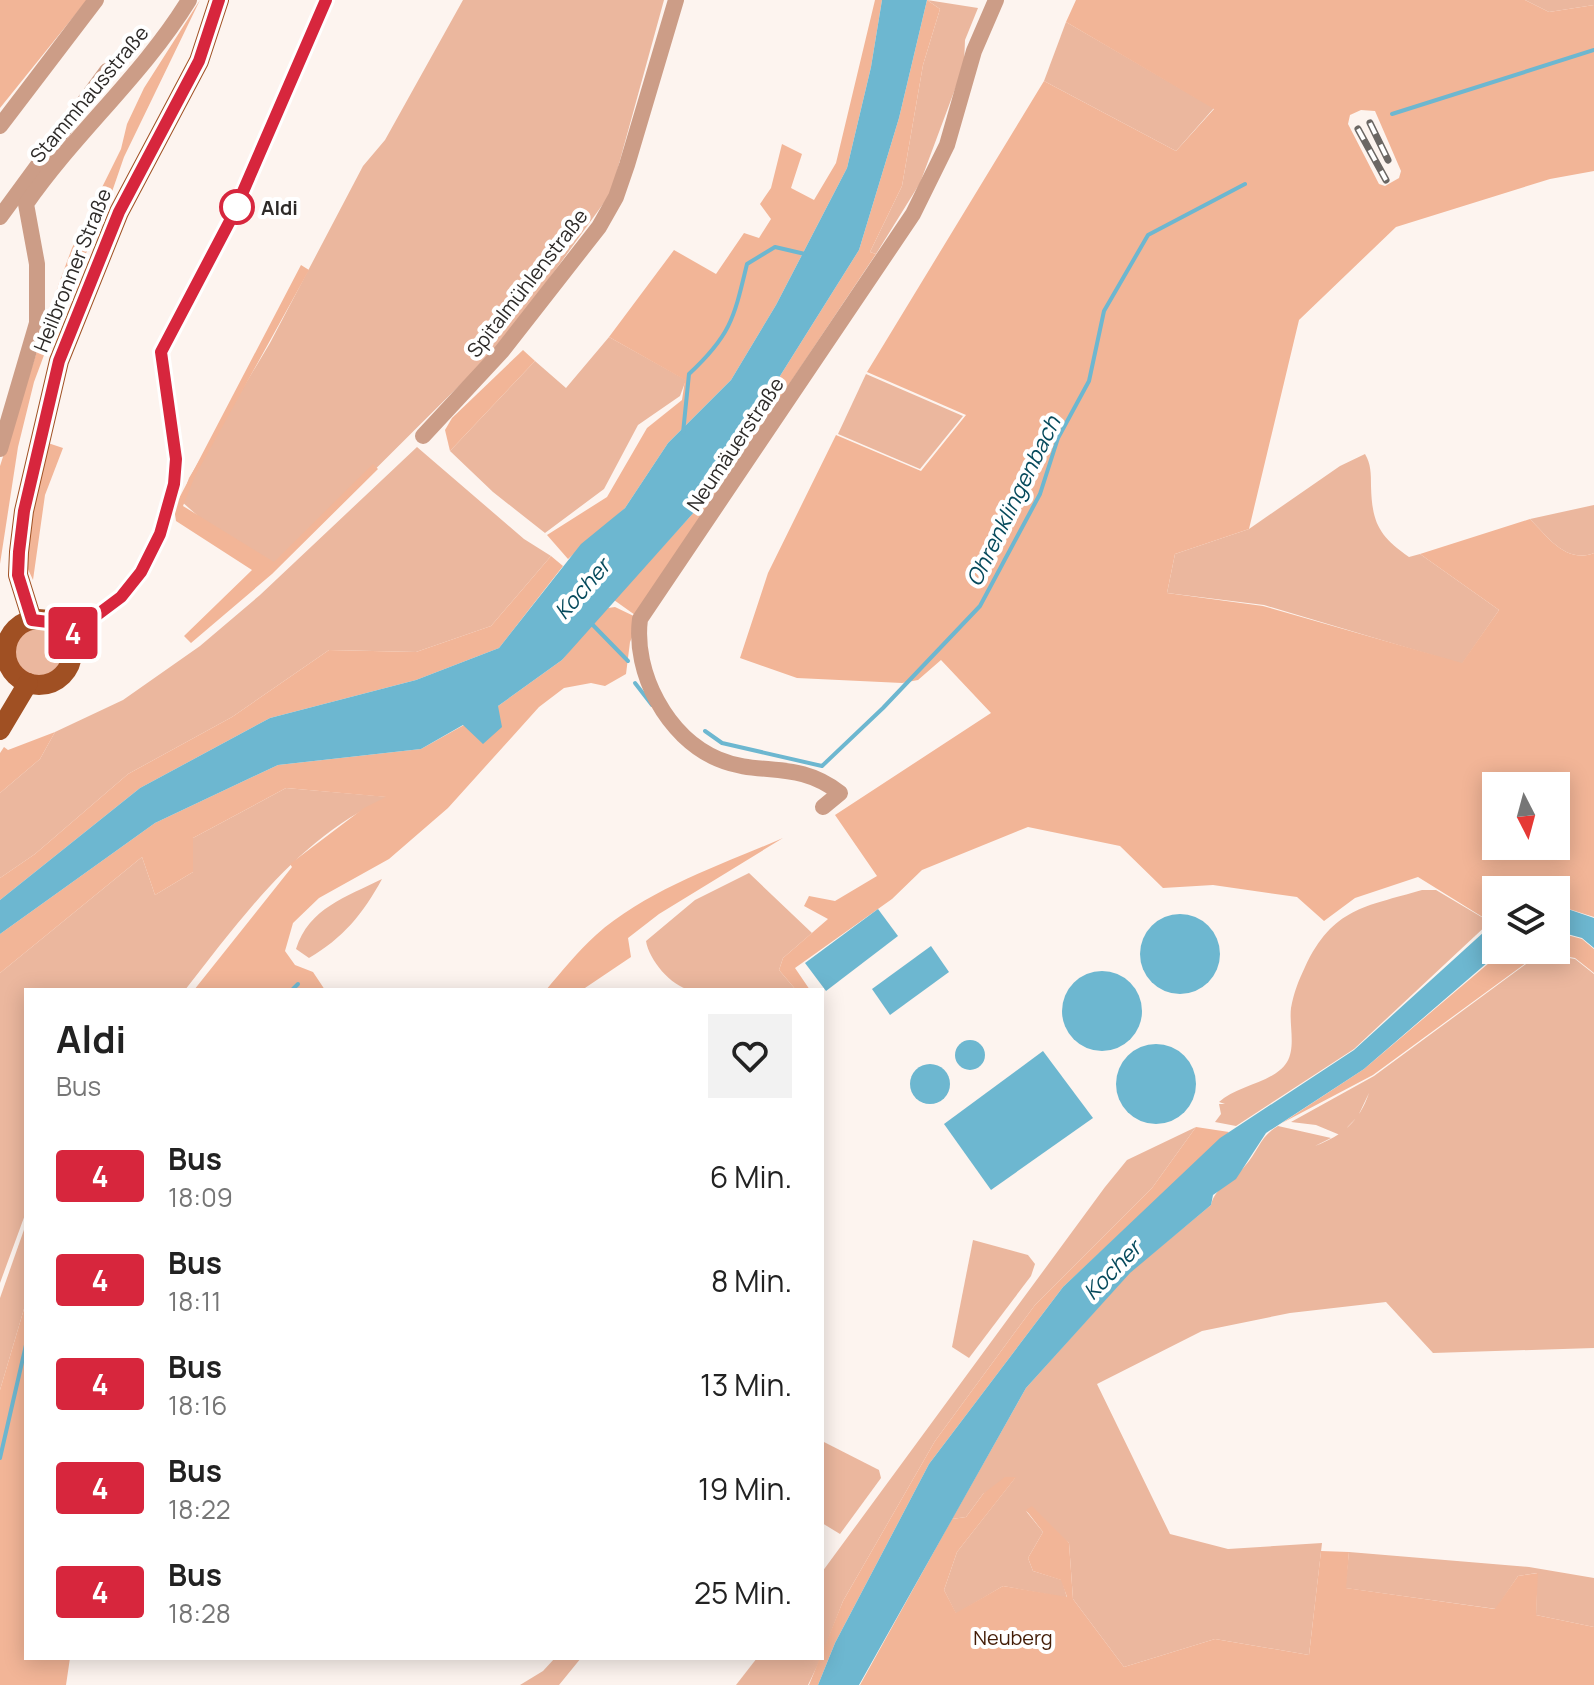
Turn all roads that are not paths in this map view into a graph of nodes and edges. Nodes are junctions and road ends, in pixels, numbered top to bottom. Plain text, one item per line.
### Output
1 (96, 0) edge
2 (189, 0) edge
3 (219, 0) edge
4 (326, 0) edge
5 (676, 0) edge
6 (996, 0) edge
7 (107, 71) dead end
8 (0, 126) edge
9 (0, 217) edge
10 (423, 436) dead end
11 (0, 449) edge
12 (32, 620) junction
13 (69, 636) junction
14 (28, 683) junction
15 (0, 730) edge
16 (823, 807) dead end

1 - 8 street
2 - 11 street, Stammhausstraße
3 - 12 main road, Heilbronner Straße
4 - 13 street
5 - 10 street, Spitalmühlenstraße
6 - 16 street, Neumäuerstraße
7 - 9 street
12 - 13 main road
12 - 14 main road
13 - 14 main road
14 - 15 main road

